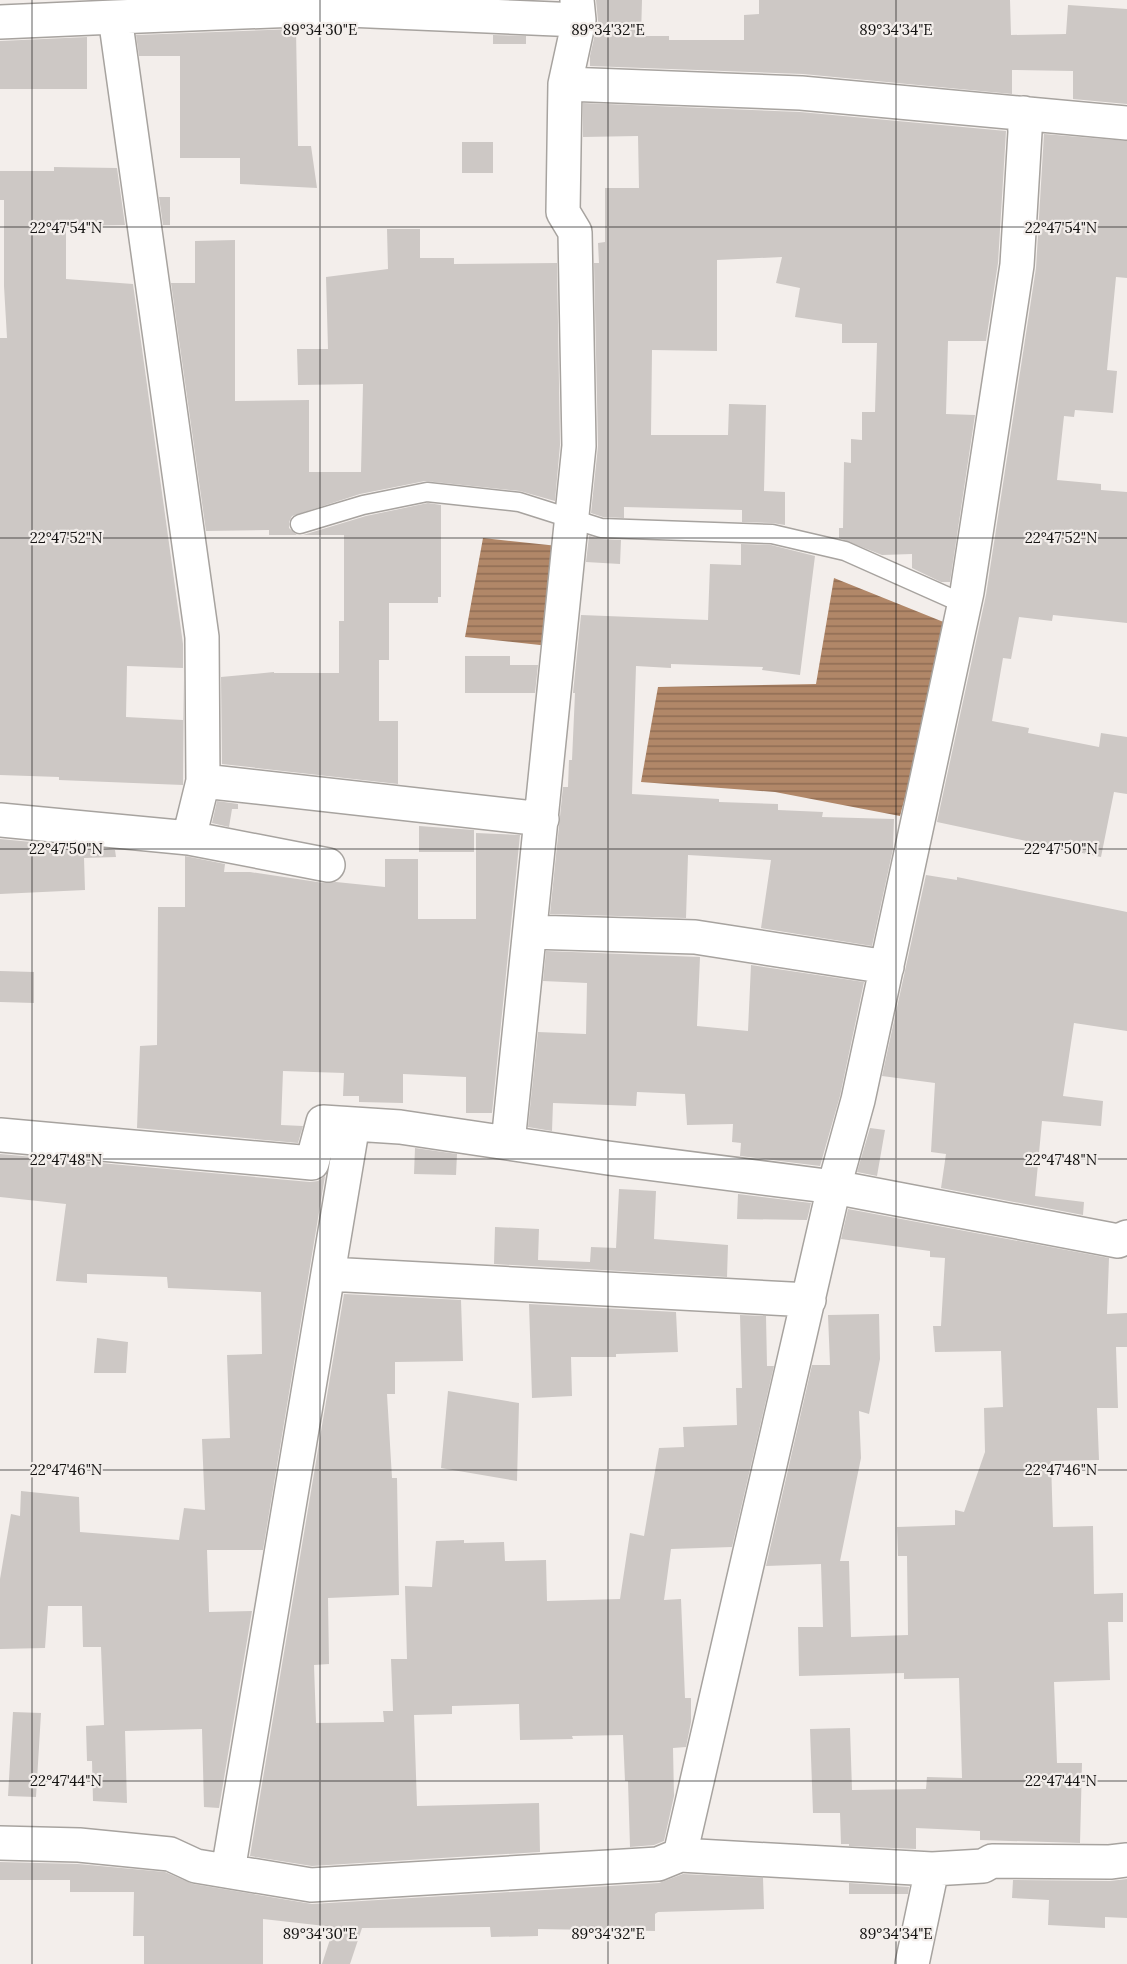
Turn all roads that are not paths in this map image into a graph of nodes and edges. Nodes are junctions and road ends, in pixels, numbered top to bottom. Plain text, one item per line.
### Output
1 (578, 10) edge
2 (115, 17) junction
3 (0, 22) edge
4 (565, 84) junction
5 (1024, 113) junction
6 (1127, 123) edge
7 (572, 518) junction
8 (300, 525) dead end
9 (964, 604) junction
10 (203, 781) junction
11 (542, 819) junction
12 (0, 820) edge
13 (189, 838) junction
14 (328, 865) dead end
15 (530, 932) junction
16 (887, 968) junction
17 (353, 1124) junction
18 (0, 1135) edge
19 (508, 1143) junction
20 (834, 1187) junction
21 (1124, 1244) edge
22 (328, 1274) junction
23 (808, 1300) junction
24 (0, 1844) edge
25 (680, 1855) junction
26 (1127, 1860) edge
27 (932, 1869) junction
28 (228, 1871) junction
29 (912, 1964) edge

1 - 2 street
1 - 4 street
2 - 3 street
2 - 10 street
4 - 5 street
4 - 7 street
5 - 6 street
5 - 9 street
7 - 8 lane
7 - 9 lane
7 - 11 street
9 - 16 street
10 - 11 street
10 - 13 street
11 - 15 street
12 - 13 street
13 - 14 street
15 - 16 street
15 - 19 street
16 - 20 street
17 - 18 street
17 - 19 street
17 - 22 street
19 - 20 street
20 - 21 street
20 - 23 street
22 - 23 street
22 - 28 street
23 - 25 street
24 - 28 street
25 - 27 street
25 - 28 street
26 - 27 street
27 - 29 street

